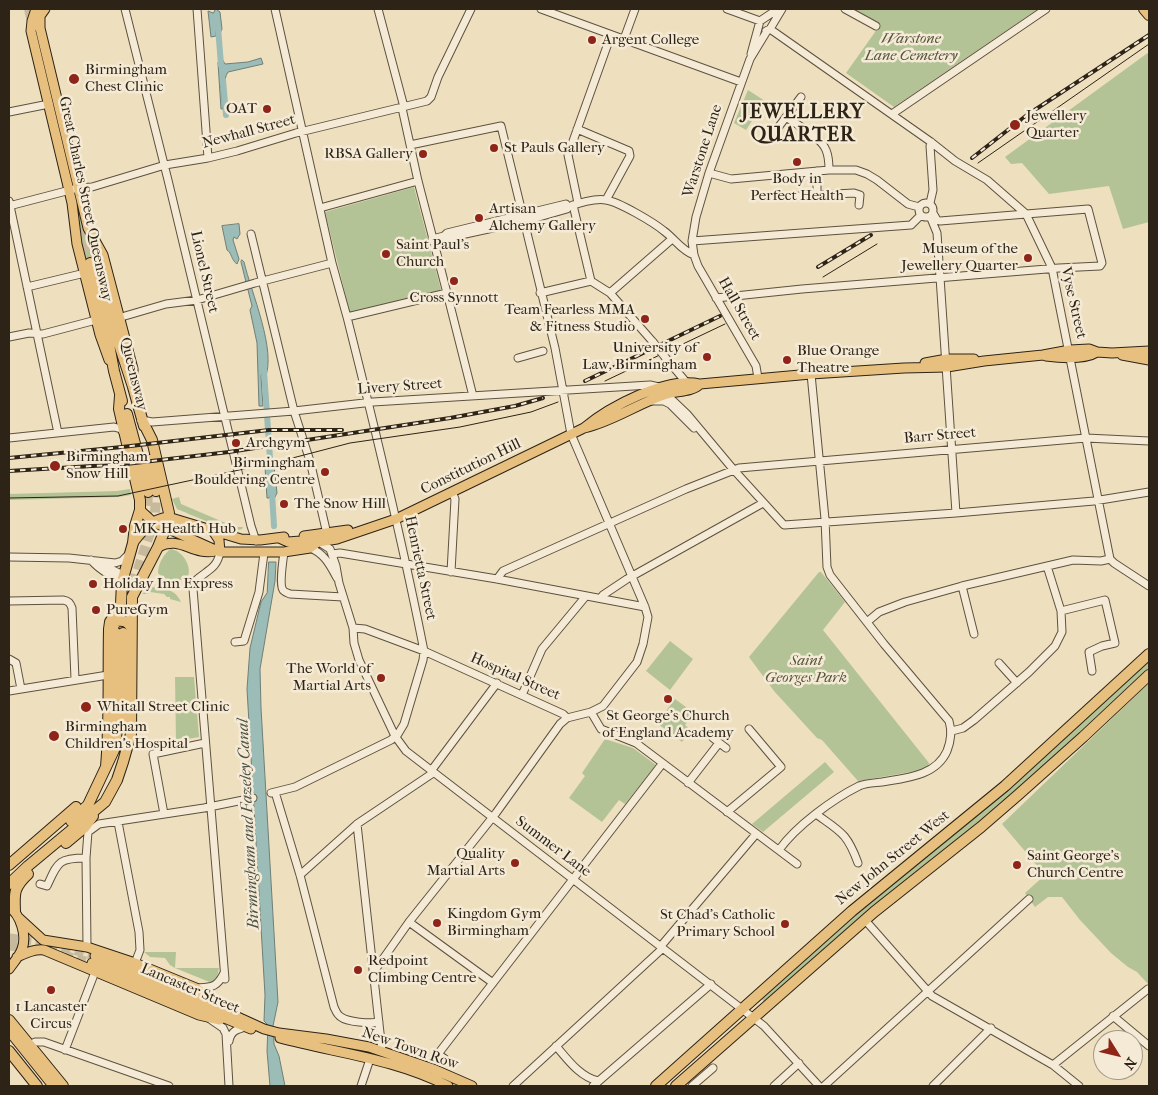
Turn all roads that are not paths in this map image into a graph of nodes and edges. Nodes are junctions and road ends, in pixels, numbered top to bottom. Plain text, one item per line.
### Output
1 (36, 9) edge
2 (45, 9) edge
3 (125, 9) edge
4 (197, 9) edge
5 (274, 9) edge
6 (378, 9) edge
7 (471, 9) edge
8 (541, 9) edge
9 (635, 9) edge
10 (727, 9) edge
11 (778, 9) edge
12 (782, 9) edge
13 (845, 9) edge
14 (1046, 9) edge
15 (1144, 9) edge
16 (1149, 15) edge
17 (761, 22) junction
18 (876, 26) dead end
19 (770, 29) junction
20 (611, 35) junction
21 (624, 39) junction
22 (750, 59) junction
23 (740, 82) junction
24 (801, 97) dead end
25 (49, 104) junction
26 (403, 107) junction
27 (9, 112) edge
28 (892, 114) junction
29 (786, 117) junction
30 (578, 128) junction
31 (304, 132) junction
32 (768, 141) dead end
33 (931, 142) junction
34 (410, 146) junction
35 (208, 158) junction
36 (165, 164) junction
37 (829, 170) junction
38 (817, 171) junction
39 (708, 173) junction
40 (418, 181) junction
41 (73, 189) junction
42 (818, 195) junction
43 (798, 196) dead end
44 (606, 200) junction
45 (930, 203) junction
46 (9, 204) edge
47 (573, 205) junction
48 (859, 205) dead end
49 (320, 208) junction
50 (920, 211) junction
51 (1026, 214) junction
52 (931, 215) junction
53 (524, 218) junction
54 (937, 220) junction
55 (937, 233) junction
56 (251, 234) dead end
57 (432, 239) junction
58 (672, 239) junction
59 (692, 241) junction
60 (694, 255) junction
61 (332, 263) junction
62 (1052, 268) junction
63 (85, 273) junction
64 (941, 278) junction
65 (591, 281) junction
66 (259, 282) junction
67 (27, 287) junction
68 (447, 293) junction
69 (540, 293) junction
70 (610, 293) junction
71 (716, 298) junction
72 (197, 300) junction
73 (347, 317) junction
74 (118, 318) junction
75 (96, 320) junction
76 (36, 334) junction
77 (9, 336) edge
78 (543, 351) dead end
79 (1149, 351) edge
80 (1112, 353) junction
81 (1070, 354) junction
82 (518, 358) dead end
83 (1149, 360) edge
84 (947, 363) junction
85 (114, 371) junction
86 (811, 374) junction
87 (758, 378) junction
88 (686, 382) junction
89 (700, 384) junction
90 (133, 387) junction
91 (659, 387) junction
92 (564, 391) junction
93 (666, 394) junction
94 (120, 396) junction
95 (473, 396) junction
96 (650, 401) junction
97 (369, 402) junction
98 (616, 408) junction
99 (294, 411) junction
100 (225, 416) junction
101 (142, 420) junction
102 (584, 428) junction
103 (58, 433) junction
104 (571, 434) junction
105 (9, 438) edge
106 (127, 438) junction
107 (1086, 438) junction
108 (708, 440) junction
109 (1149, 441) edge
110 (951, 449) junction
111 (819, 462) junction
112 (733, 470) junction
113 (452, 492) junction
114 (1149, 492) edge
115 (1099, 500) junction
116 (763, 503) junction
117 (140, 505) junction
118 (956, 513) junction
119 (396, 519) junction
120 (152, 522) junction
121 (167, 522) junction
122 (825, 522) junction
123 (608, 524) junction
124 (370, 528) junction
125 (213, 531) junction
126 (327, 534) junction
127 (231, 537) junction
128 (279, 538) junction
129 (256, 540) junction
130 (318, 542) junction
131 (158, 547) junction
132 (132, 548) junction
133 (310, 548) junction
134 (218, 552) junction
135 (242, 552) junction
136 (279, 552) junction
137 (264, 553) junction
138 (332, 554) junction
139 (9, 557) edge
140 (1110, 559) junction
141 (92, 560) junction
142 (407, 564) junction
143 (1047, 566) junction
144 (452, 572) junction
145 (632, 576) junction
146 (497, 579) junction
147 (122, 582) junction
148 (339, 583) junction
149 (138, 586) junction
150 (962, 586) junction
151 (1149, 586) edge
152 (586, 596) junction
153 (343, 598) junction
154 (601, 598) junction
155 (9, 601) edge
156 (645, 607) junction
157 (1061, 611) junction
158 (867, 622) junction
159 (353, 628) junction
160 (120, 633) junction
161 (974, 634) dead end
162 (235, 642) dead end
163 (424, 651) junction
164 (1149, 654) edge
165 (9, 659) edge
166 (999, 663) dead end
167 (1092, 671) dead end
168 (108, 675) junction
169 (1149, 675) edge
170 (75, 680) junction
171 (497, 683) junction
172 (1017, 683) junction
173 (21, 689) junction
174 (9, 691) edge
175 (522, 695) junction
176 (591, 712) junction
177 (567, 718) junction
178 (749, 729) dead end
179 (952, 730) junction
180 (395, 736) junction
181 (205, 742) junction
182 (726, 748) dead end
183 (662, 764) junction
184 (106, 767) junction
185 (432, 772) junction
186 (688, 783) junction
187 (96, 789) junction
188 (253, 798) dead end
189 (105, 802) junction
190 (210, 806) junction
191 (727, 812) junction
192 (164, 814) junction
193 (816, 814) junction
194 (492, 818) junction
195 (118, 822) junction
196 (358, 824) junction
197 (756, 834) junction
198 (42, 850) junction
199 (780, 850) junction
200 (86, 858) junction
201 (858, 863) dead end
202 (797, 864) dead end
203 (9, 865) edge
204 (9, 874) edge
205 (300, 875) junction
206 (574, 879) junction
207 (9, 884) edge
208 (40, 884) dead end
209 (1029, 899) dead end
210 (14, 912) edge
211 (864, 920) junction
212 (409, 922) junction
213 (86, 947) junction
214 (662, 947) junction
215 (371, 950) junction
216 (388, 951) junction
217 (17, 957) junction
218 (94, 964) junction
219 (135, 964) junction
220 (9, 969) edge
221 (373, 973) junction
222 (493, 983) junction
223 (711, 984) junction
224 (196, 988) junction
225 (1148, 989) edge
226 (927, 992) junction
227 (743, 1008) junction
228 (229, 1012) junction
229 (1113, 1016) junction
230 (208, 1018) junction
231 (754, 1018) junction
232 (9, 1020) edge
233 (379, 1022) junction
234 (234, 1023) junction
235 (246, 1027) junction
236 (991, 1028) junction
237 (9, 1030) edge
238 (267, 1032) junction
239 (278, 1035) junction
240 (9, 1040) edge
241 (228, 1044) junction
242 (30, 1045) junction
243 (556, 1046) junction
244 (1149, 1046) edge
245 (381, 1048) junction
246 (65, 1050) junction
247 (9, 1051) edge
248 (370, 1059) junction
249 (445, 1059) dead end
250 (799, 1063) junction
251 (1053, 1065) junction
252 (428, 1067) junction
253 (713, 1068) dead end
254 (595, 1084) edge
255 (37, 1086) edge
256 (46, 1086) edge
257 (54, 1086) edge
258 (63, 1086) edge
259 (169, 1086) edge
260 (229, 1086) edge
261 (361, 1086) edge
262 (448, 1086) edge
263 (454, 1086) edge
264 (472, 1086) edge
265 (513, 1086) edge
266 (656, 1086) edge
267 (676, 1086) edge
268 (692, 1086) edge
269 (774, 1086) edge
270 (819, 1086) edge
271 (824, 1086) edge
272 (933, 1086) edge
273 (1079, 1086) edge

1 - 25 main road, Great Charles Street Queensway
2 - 41 main road, Great Charles Street Queensway
3 - 36 street, Lionel Street
4 - 35 street
5 - 31 street, Henrietta Street
6 - 26 street
7 - 26 street, Newhall Street
8 - 20 street
9 - 21 street
10 - 17 street
11 - 17 street
12 - 19 street, Warstone Lane
13 - 18 street
14 - 28 street
15 - 16 highway
17 - 19 street
17 - 19 street
17 - 22 street, Warstone Lane
19 - 22 street, Warstone Lane
19 - 28 street, Vyse Street
20 - 21 street
20 - 30 street
21 - 23 street
22 - 23 street, Warstone Lane
23 - 39 street, Warstone Lane
24 - 29 street
25 - 27 street
25 - 41 main road, Great Charles Street Queensway
26 - 31 street, Newhall Street
26 - 34 street
28 - 33 street, Vyse Street
29 - 32 street
29 - 37 street
30 - 44 street
30 - 47 street
31 - 35 street, Newhall Street
31 - 49 street, Henrietta Street
33 - 45 street
33 - 51 street, Vyse Street
34 - 40 street
34 - 53 street
35 - 36 street, Newhall Street
36 - 41 street, Newhall Street
36 - 72 street, Lionel Street
37 - 38 street
37 - 50 street
38 - 39 street
38 - 42 street
39 - 59 street, Warstone Lane
40 - 49 street
40 - 57 street
41 - 46 street, Newhall Street
41 - 63 main road, Great Charles Street Queensway
41 - 74 main road, Great Charles Street Queensway
42 - 43 street
42 - 48 street
44 - 47 street
44 - 58 street
45 - 50 street
45 - 52 street
46 - 67 street
47 - 53 street
47 - 65 street
49 - 61 street, Henrietta Street
50 - 52 street
50 - 59 street
51 - 54 street
51 - 62 street, Vyse Street
51 - 62 street
52 - 54 street
52 - 55 street
53 - 57 street
53 - 69 street
54 - 55 street
55 - 64 street
56 - 66 street
57 - 68 street
58 - 60 street
58 - 70 street
59 - 60 street, Warstone Lane
60 - 71 street, Hall Street
61 - 66 street
61 - 73 street, Henrietta Street
62 - 64 street
62 - 81 street, Vyse Street
63 - 67 street
63 - 75 main road, Great Charles Street Queensway
64 - 71 street
64 - 84 street
65 - 69 street
65 - 70 street
66 - 72 street
66 - 99 street
67 - 76 street
68 - 73 street
68 - 95 street
69 - 92 street
70 - 88 street, bridge
71 - 87 street, Hall Street
72 - 74 street
72 - 100 street, Lionel Street
73 - 97 street, Henrietta Street
74 - 90 main road, Great Charles Street Queensway
75 - 76 street
75 - 85 main road, Great Charles Street Queensway
76 - 77 street
76 - 103 street
78 - 82 street
79 - 80 main road
80 - 81 main road
80 - 83 main road
81 - 84 main road
81 - 107 street, Vyse Street
84 - 86 main road
84 - 110 street
85 - 90 highway, Queensway
85 - 94 highway, Queensway
86 - 87 main road
86 - 111 street
87 - 89 main road
88 - 89 main road, Constitution Hill
88 - 91 main road, Constitution Hill
89 - 93 main road
90 - 101 highway, Great Charles Street Queensway
91 - 92 street, Livery Street
91 - 98 main road, Constitution Hill
92 - 95 street, Livery Street
92 - 104 street
93 - 96 main road, Constitution Hill
93 - 98 main road, Constitution Hill
93 - 108 street
94 - 101 highway, Queensway
94 - 106 highway
95 - 97 street, Livery Street
96 - 102 main road, Constitution Hill
96 - 108 street
97 - 99 street, Livery Street
97 - 119 street, Henrietta Street
98 - 102 main road, Constitution Hill
99 - 100 street, Livery Street
99 - 126 street
100 - 101 street, Livery Street
100 - 129 street, Lionel Street
101 - 121 highway
102 - 104 main road, Constitution Hill
103 - 105 street
103 - 106 street
104 - 113 main road, Constitution Hill
104 - 123 street
106 - 117 highway
107 - 109 street, Barr Street
107 - 110 street, Barr Street
107 - 115 street, Vyse Street
108 - 112 street
110 - 111 street, Barr Street
110 - 118 street
111 - 112 street, Barr Street
111 - 122 street
112 - 116 street
112 - 123 street, Barr Street
113 - 119 main road, Constitution Hill
113 - 144 street
114 - 115 street
115 - 118 street
115 - 140 street, Vyse Street
116 - 122 street
116 - 145 street
117 - 120 main road
117 - 132 highway
118 - 122 street
119 - 124 main road, Constitution Hill
119 - 142 street, Henrietta Street
120 - 121 main road
120 - 132 main road
121 - 125 main road
121 - 131 highway
121 - 134 main road
122 - 158 street
123 - 145 street
123 - 146 street, Barr Street
124 - 126 main road, Constitution Hill
124 - 130 main road, Constitution Hill
125 - 127 main road
125 - 134 main road
126 - 128 main road, Constitution Hill
127 - 129 main road
127 - 135 main road
128 - 129 main road
128 - 130 main road, Constitution Hill
130 - 133 main road, Constitution Hill
130 - 138 street
131 - 134 main road, Constitution Hill
131 - 149 highway
132 - 141 street
132 - 147 highway
133 - 136 main road, Constitution Hill
133 - 148 street, Summer Lane
134 - 135 main road, Constitution Hill
134 - 181 street
135 - 137 main road, Constitution Hill
136 - 137 main road, Constitution Hill
136 - 153 street
137 - 162 street
138 - 142 street
138 - 148 street, Summer Lane
139 - 141 street
140 - 143 street
140 - 151 street
141 - 147 street
142 - 144 street
142 - 163 street, Henrietta Street
143 - 150 street
143 - 157 street
144 - 146 street
145 - 154 street
145 - 156 street
146 - 152 street
147 - 149 street
147 - 160 highway
148 - 153 street, Summer Lane
149 - 160 highway
150 - 158 street
150 - 161 street
152 - 154 street
152 - 175 street
153 - 159 street, Summer Lane
154 - 156 street
155 - 170 street
156 - 176 street
157 - 167 street
157 - 172 street
158 - 179 street
159 - 163 street, Hospital Street
159 - 180 street, Summer Lane
160 - 168 highway
160 - 184 highway
160 - 189 highway
163 - 171 street, Hospital Street
163 - 180 street, Henrietta Street
164 - 227 highway, New John Street West
165 - 173 street
166 - 172 street
168 - 170 street
168 - 184 highway
169 - 211 highway, New John Street West
170 - 173 street
171 - 175 street, Hospital Street
171 - 185 street
172 - 179 street
173 - 174 street
175 - 177 street, Hospital Street
176 - 177 street, Hospital Street
176 - 183 street
177 - 194 street
178 - 191 street
179 - 193 street
180 - 185 street, Summer Lane
180 - 205 street
181 - 190 street
181 - 192 street
182 - 186 street
183 - 186 street
183 - 206 street
184 - 187 highway
185 - 194 street, Summer Lane
185 - 196 street
186 - 191 street
187 - 198 highway
187 - 203 highway
188 - 190 street
189 - 198 highway
189 - 210 highway
190 - 192 street
190 - 224 street
191 - 197 street
192 - 195 street
193 - 199 street
193 - 201 street
194 - 206 street, Summer Lane
194 - 212 street
195 - 200 street
195 - 219 street
196 - 205 street
196 - 215 street
197 - 199 street
197 - 214 street
198 - 204 highway
198 - 207 highway
199 - 202 street
200 - 208 street
200 - 213 street
205 - 233 street
206 - 214 street, Summer Lane
206 - 222 street
209 - 226 street
210 - 213 main road
210 - 217 main road
211 - 226 street
211 - 231 highway, New John Street West
212 - 216 street
212 - 222 street
213 - 219 main road
214 - 223 street, Summer Lane
214 - 243 street
215 - 216 street
215 - 221 street
216 - 221 street
217 - 218 main road
217 - 220 main road
218 - 228 main road, Lancaster Street
218 - 230 main road
218 - 234 main road, Lancaster Street
218 - 246 street
219 - 224 main road
221 - 233 street
222 - 249 street
223 - 227 street, Summer Lane
223 - 254 street
224 - 228 main road
225 - 229 street
226 - 236 street
226 - 271 street
227 - 231 street, Summer Lane
227 - 266 highway, New John Street West
228 - 238 main road, Lancaster Street
229 - 244 street
229 - 251 street
230 - 234 main road
230 - 241 street
231 - 250 street, Summer Lane
231 - 267 highway, New John Street West
232 - 242 highway
233 - 245 street
234 - 235 main road, Lancaster Street
235 - 238 main road, Lancaster Street
235 - 241 street
236 - 251 street
236 - 272 street
237 - 257 highway
238 - 239 main road, Lancaster Street
239 - 245 main road, New Town Row
239 - 248 main road, New Town Row
240 - 256 highway
241 - 260 street
242 - 246 street
242 - 258 highway
243 - 254 street
243 - 265 street
245 - 252 main road, New Town Row
246 - 259 street
247 - 255 highway
248 - 261 street
248 - 262 main road, New Town Row
250 - 269 street
250 - 270 street, Summer Lane
251 - 273 street
252 - 263 main road
252 - 264 main road, New Town Row
253 - 268 street

